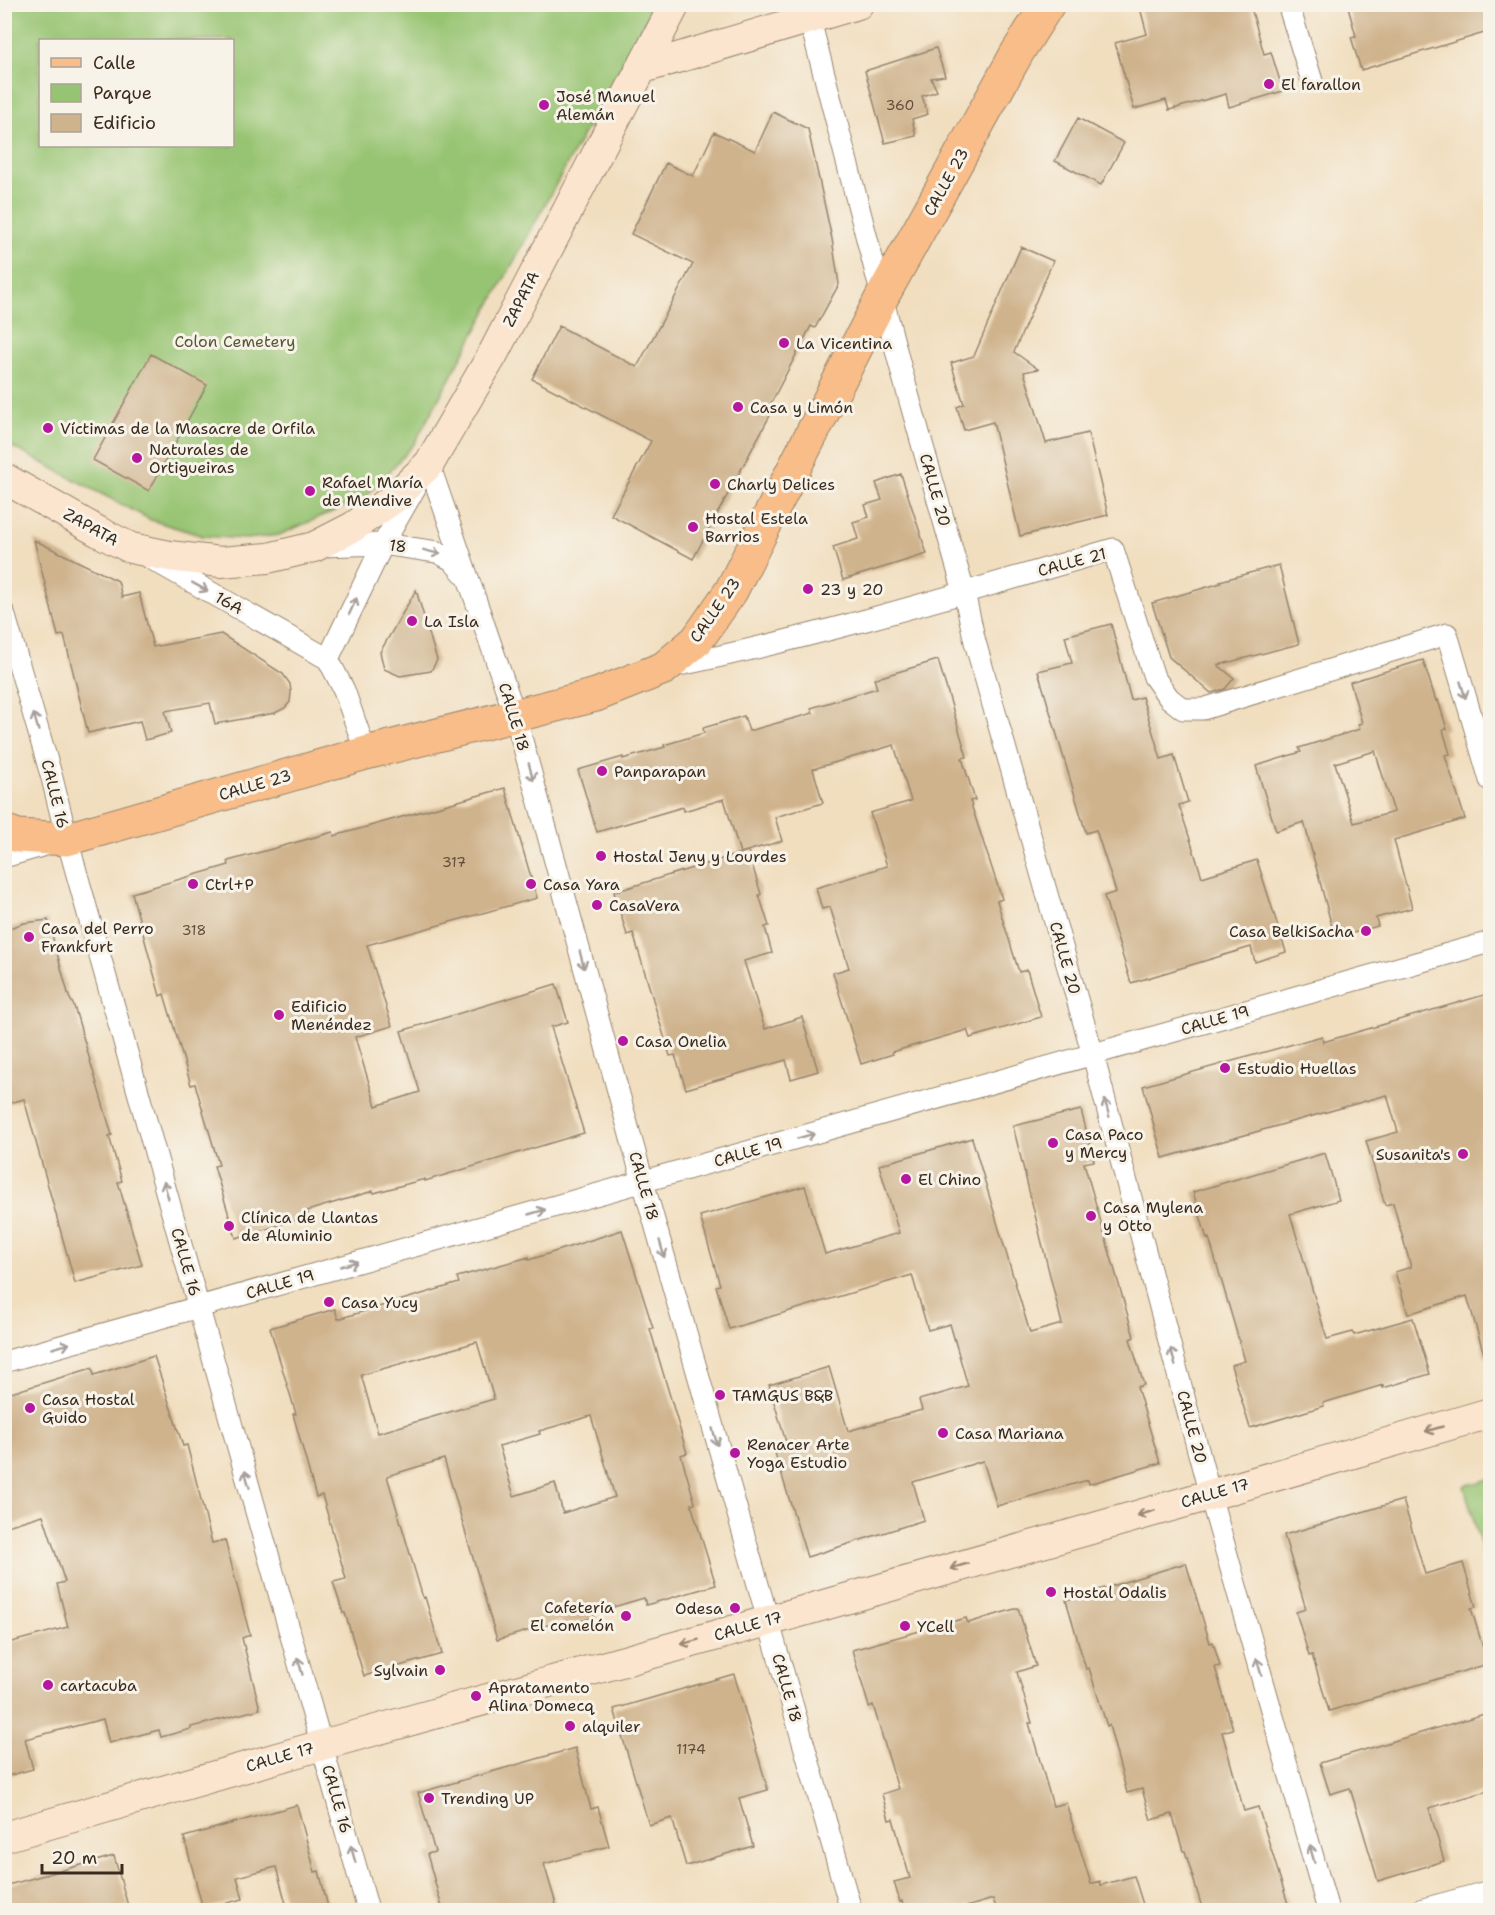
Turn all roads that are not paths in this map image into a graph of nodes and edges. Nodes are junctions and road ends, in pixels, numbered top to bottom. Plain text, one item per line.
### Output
1 (675, 4) edge
2 (858, 4) edge
3 (1048, 4) edge
4 (1288, 4) edge
5 (808, 12) edge
6 (640, 69) junction
7 (1312, 81) dead end
8 (882, 297) junction
9 (429, 464) junction
10 (4, 478) edge
11 (383, 544) junction
12 (131, 548) junction
13 (303, 550) junction
14 (470, 581) junction
15 (964, 592) junction
16 (4, 613) edge
17 (328, 658) junction
18 (664, 668) junction
19 (515, 715) junction
20 (366, 753) junction
21 (1491, 780) edge
22 (4, 831) edge
23 (67, 839) junction
24 (4, 857) edge
25 (1491, 942) edge
26 (1092, 1055) junction
27 (643, 1182) junction
28 (198, 1307) junction
29 (4, 1362) edge
30 (1491, 1413) edge
31 (1210, 1495) junction
32 (768, 1621) junction
33 (322, 1744) junction
34 (4, 1837) edge
35 (1491, 1891) edge
36 (368, 1911) edge
37 (851, 1911) edge
38 (1328, 1911) edge
39 (1420, 1911) edge

1 - 6 street, ZAPATA
2 - 5 street
3 - 8 main road, CALLE 23
4 - 7 street
5 - 6 street
5 - 8 street, CALLE 20
6 - 9 street, ZAPATA
8 - 15 street, CALLE 20
8 - 18 main road, CALLE 23
9 - 11 street
9 - 13 street, ZAPATA
9 - 14 street, CALLE 18
10 - 12 street, ZAPATA
11 - 13 street, 18
11 -> 14 street, 18
17 -> 11 street
12 - 13 street, ZAPATA
12 -> 17 street, 16A
14 - 19 street, CALLE 18
15 - 18 street, CALLE 21
15 -> 21 street, CALLE 21
15 - 26 street, CALLE 20
23 -> 16 street, CALLE 16
17 - 20 street
18 - 19 main road, CALLE 23
19 - 20 main road, CALLE 23
19 -> 27 street, CALLE 18
20 - 23 main road, CALLE 23
22 - 23 main road, CALLE 23
23 - 24 street
28 -> 23 street, CALLE 16
25 - 26 street, CALLE 19
27 -> 26 street, CALLE 19
31 -> 26 street, CALLE 20
28 -> 27 street, CALLE 19
27 -> 32 street, CALLE 18
29 -> 28 street, CALLE 19
33 -> 28 street, CALLE 16
30 -> 31 street, CALLE 17
31 -> 32 street, CALLE 17
38 -> 31 street, CALLE 20
32 -> 33 street, CALLE 17
32 - 37 street, CALLE 18
33 - 34 street, CALLE 17
36 -> 33 street, CALLE 16
35 - 39 street

